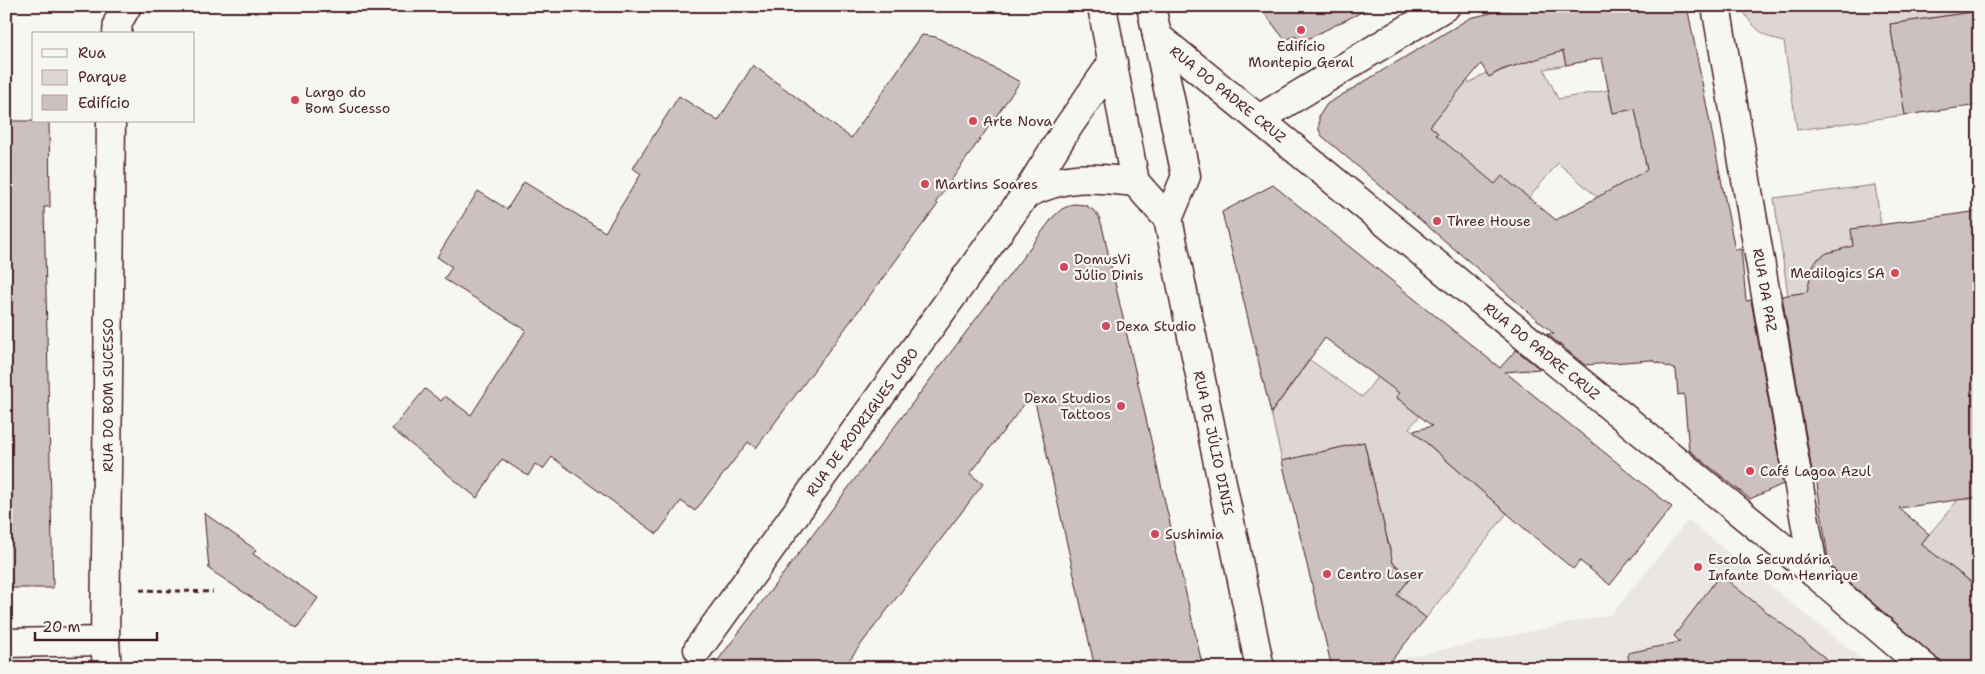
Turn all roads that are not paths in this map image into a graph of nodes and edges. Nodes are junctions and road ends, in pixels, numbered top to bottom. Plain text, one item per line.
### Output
1 (127, 6) edge
2 (1105, 6) edge
3 (1151, 6) edge
4 (1446, 6) edge
5 (1716, 6) edge
6 (117, 32) edge
7 (1157, 36) junction
8 (1113, 62) junction
9 (1258, 119) junction
10 (111, 122) edge
11 (1135, 182) junction
12 (1026, 194) junction
13 (1168, 219) junction
14 (1814, 574) junction
15 (6, 643) edge
16 (698, 649) dead end
17 (106, 655) edge
18 (1260, 668) edge
19 (1925, 668) edge

1 - 6 street
2 - 8 street
3 - 7 street
4 - 9 street
5 - 14 street, RUA DA PAZ
7 - 9 street, RUA DO PADRE CRUZ
7 - 13 street
8 - 11 street
8 - 12 street, RUA DE RODRIGUES LOBO
9 - 14 street, RUA DO PADRE CRUZ
10 - 17 street, RUA DO BOM SUCESSO
11 - 12 street, RUA DE RODRIGUES LOBO
11 - 13 street
12 - 16 street, RUA DE RODRIGUES LOBO
13 - 18 street, RUA DE JÚLIO DINIS
14 - 19 street, RUA DO PADRE CRUZ
15 - 17 street

